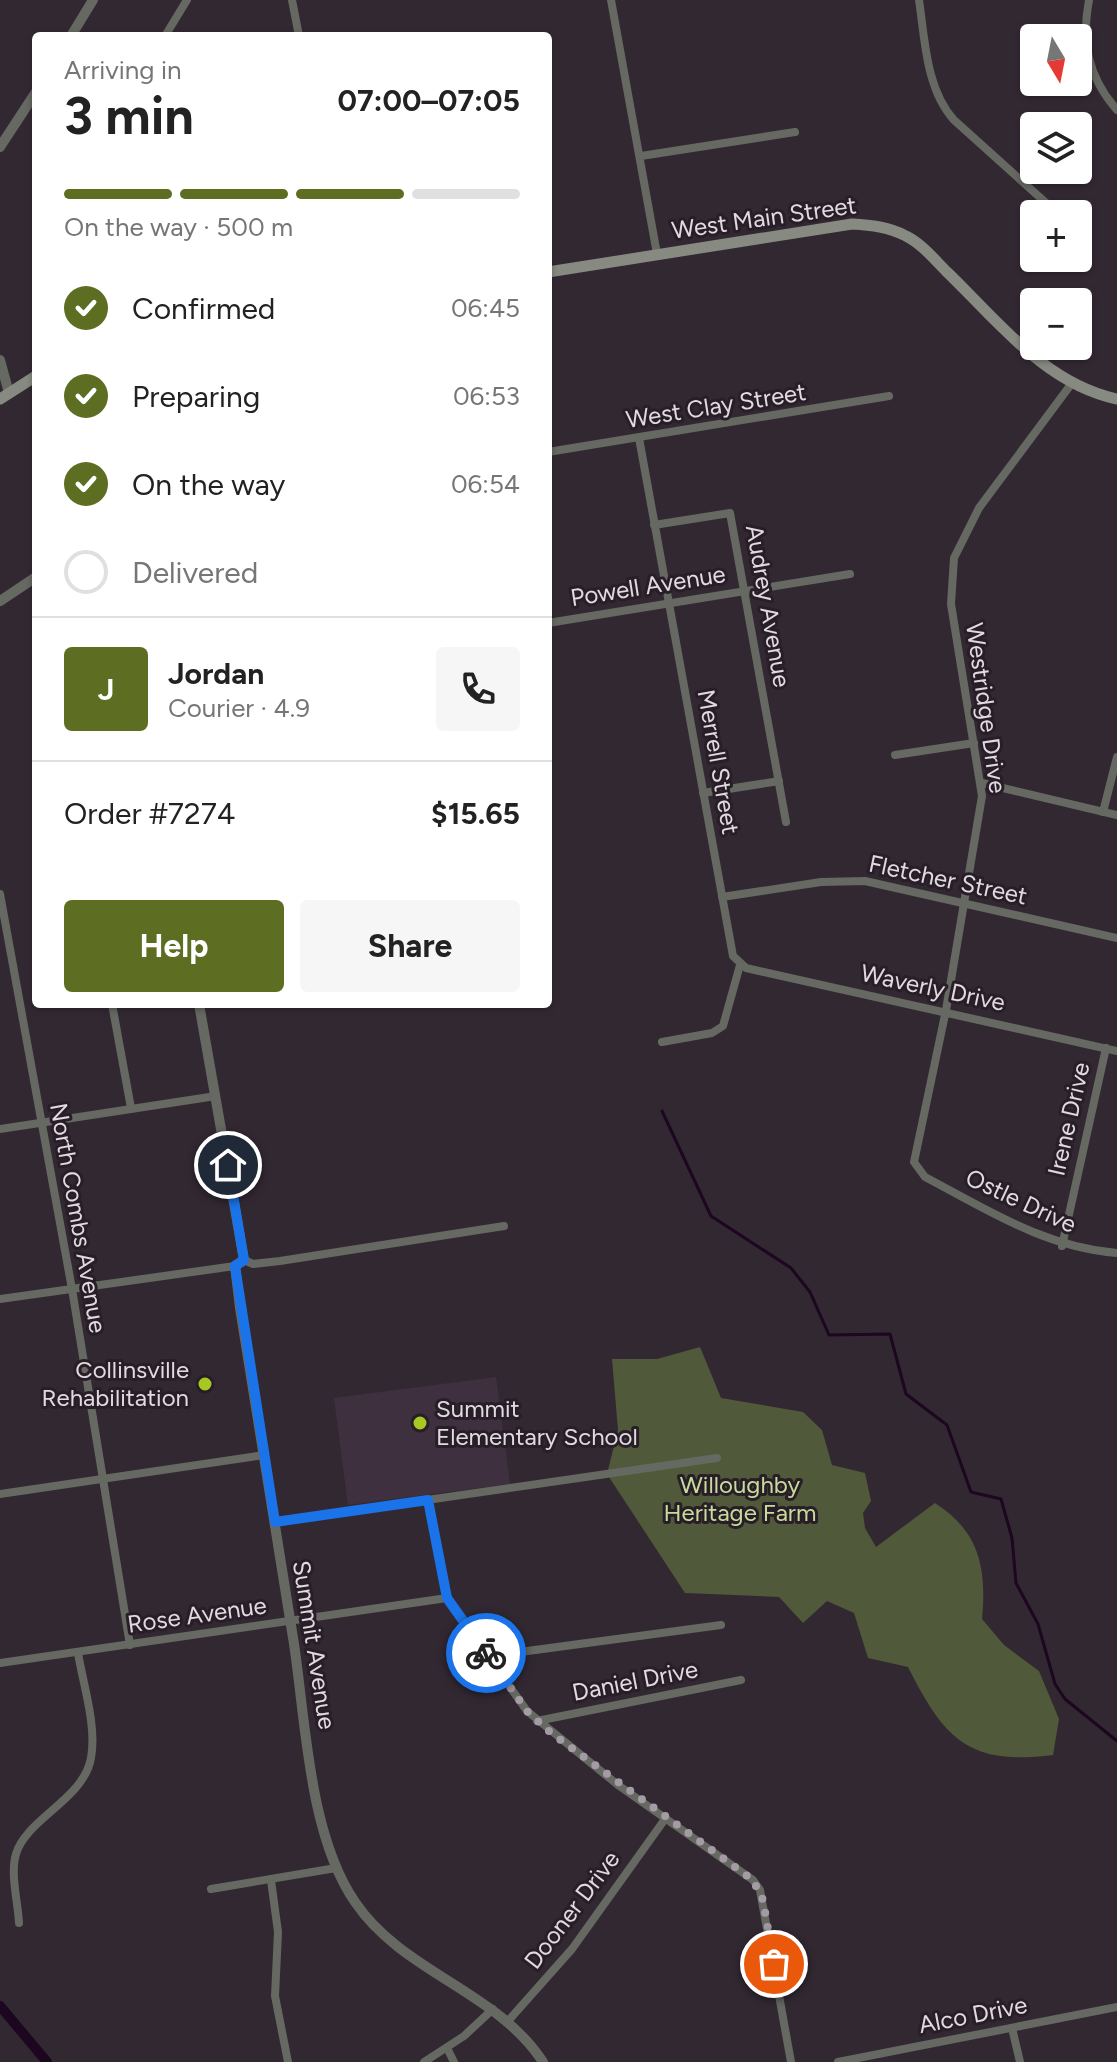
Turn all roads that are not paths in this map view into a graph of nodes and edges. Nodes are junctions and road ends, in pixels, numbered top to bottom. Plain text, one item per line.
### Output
1 (93, 0) edge
2 (187, 0) edge
3 (292, 0) edge
4 (611, 0) edge
5 (919, 0) edge
6 (1089, 0) edge
7 (73, 32) edge
8 (167, 32) edge
9 (298, 32) edge
10 (32, 102) edge
11 (1117, 110) edge
12 (795, 132) dead end
13 (0, 147) edge
14 (641, 156) junction
15 (1043, 200) edge
16 (657, 254) junction
17 (552, 271) edge
18 (0, 360) edge
19 (32, 379) edge
20 (1072, 383) junction
21 (5, 396) edge
22 (889, 396) dead end
23 (1117, 399) edge
24 (639, 438) junction
25 (552, 451) edge
26 (654, 525) junction
27 (850, 574) dead end
28 (32, 580) edge
29 (744, 591) junction
30 (0, 601) edge
31 (668, 603) junction
32 (552, 622) edge
33 (974, 743) junction
34 (895, 755) dead end
35 (1117, 757) edge
36 (779, 781) junction
37 (982, 783) junction
38 (703, 793) junction
39 (1103, 812) junction
40 (1117, 815) edge
41 (786, 822) dead end
42 (0, 894) edge
43 (722, 897) junction
44 (964, 902) junction
45 (1117, 938) edge
46 (12, 958) junction
47 (0, 960) edge
48 (740, 965) junction
49 (113, 1008) edge
50 (200, 1008) edge
51 (946, 1010) junction
52 (662, 1042) dead end
53 (1106, 1048) junction
54 (1117, 1051) edge
55 (216, 1096) junction
56 (131, 1108) junction
57 (41, 1123) junction
58 (0, 1129) edge
59 (916, 1167) joint
60 (504, 1226) dead end
61 (1062, 1246) junction
62 (1117, 1253) edge
63 (239, 1263) junction
64 (72, 1289) junction
65 (0, 1299) edge
66 (264, 1455) junction
67 (717, 1458) dead end
68 (102, 1478) junction
69 (0, 1494) edge
70 (428, 1500) junction
71 (275, 1522) junction
72 (447, 1598) junction
73 (290, 1622) junction
74 (721, 1625) dead end
75 (130, 1645) junction
76 (78, 1653) junction
77 (493, 1662) junction
78 (0, 1663) edge
79 (741, 1680) dead end
80 (537, 1721) junction
81 (665, 1819) junction
82 (336, 1868) junction
83 (271, 1880) junction
84 (211, 1889) dead end
85 (19, 1923) dead end
86 (1117, 2007) edge
87 (493, 2009) junction
88 (508, 2021) junction
89 (1012, 2028) junction
90 (447, 2048) junction
91 (288, 2062) edge
92 (424, 2062) edge
93 (454, 2062) edge
94 (543, 2062) edge
95 (791, 2062) edge
96 (838, 2062) edge
97 (1020, 2062) edge

1 - 7 street
2 - 8 street
3 - 9 street
4 - 14 street
5 - 15 street
6 - 11 street
10 - 13 street
12 - 14 street
14 - 16 street
16 - 17 main road, West Main Street
16 - 20 main road, West Main Street
18 - 21 street
19 - 21 main road
20 - 23 main road, West Main Street
20 - 33 street, Westridge Drive
22 - 24 street, West Clay Street
24 - 25 street, West Clay Street
24 - 26 street, Merrell Street
26 - 29 street, Audrey Avenue
26 - 31 street, Merrell Street
27 - 29 street, Powell Avenue
28 - 30 street
29 - 31 street, Powell Avenue
29 - 36 street, Audrey Avenue
31 - 32 street, Powell Avenue
31 - 38 street, Merrell Street
33 - 34 street
33 - 37 street, Westridge Drive
35 - 39 street
36 - 38 street
36 - 41 street, Audrey Avenue
37 - 39 street
37 - 44 street, Westridge Drive
38 - 43 street, Merrell Street
39 - 40 street
42 - 46 street, North Combs Avenue
43 - 44 street, Fletcher Street
43 - 48 street, Merrell Street
44 - 45 street, Fletcher Street
44 - 51 street, Westridge Drive
46 - 47 street
46 - 57 street, North Combs Avenue
48 - 51 street, Waverly Drive
48 - 52 street
49 - 56 street
50 - 55 street, Summit Avenue
51 - 53 street, Waverly Drive
51 - 59 street, Westridge Drive
53 - 54 street, Waverly Drive
53 - 61 street, Irene Drive
55 - 56 street
55 - 63 street, Summit Avenue
56 - 57 street
57 - 58 street
57 - 64 street, North Combs Avenue
59 - 61 street, Ostle Drive
60 - 63 street
61 - 62 street, Ostle Drive
63 - 64 street
63 - 66 street, Summit Avenue
64 - 65 street
64 - 68 street, North Combs Avenue
66 - 68 street
66 - 71 street, Summit Avenue
67 - 70 street
68 - 69 street
68 - 75 street, North Combs Avenue
70 - 71 street
70 - 72 street
71 - 73 street, Summit Avenue
72 - 73 street, Rose Avenue
72 - 77 street
73 - 75 street, Rose Avenue
73 - 82 street, Summit Avenue
74 - 77 street
75 - 76 street, Rose Avenue
76 - 78 street, Rose Avenue
76 - 85 street
77 - 80 street
79 - 80 street, Daniel Drive
80 - 81 street
81 - 88 street, Dooner Drive
81 - 95 street
82 - 83 street
82 - 87 street, Summit Avenue
83 - 84 street
83 - 91 street
86 - 89 street, Alco Drive
87 - 88 street, Summit Avenue
87 - 90 street
88 - 94 street, Summit Avenue
89 - 96 street, Alco Drive
89 - 97 street
90 - 92 street
90 - 93 street

